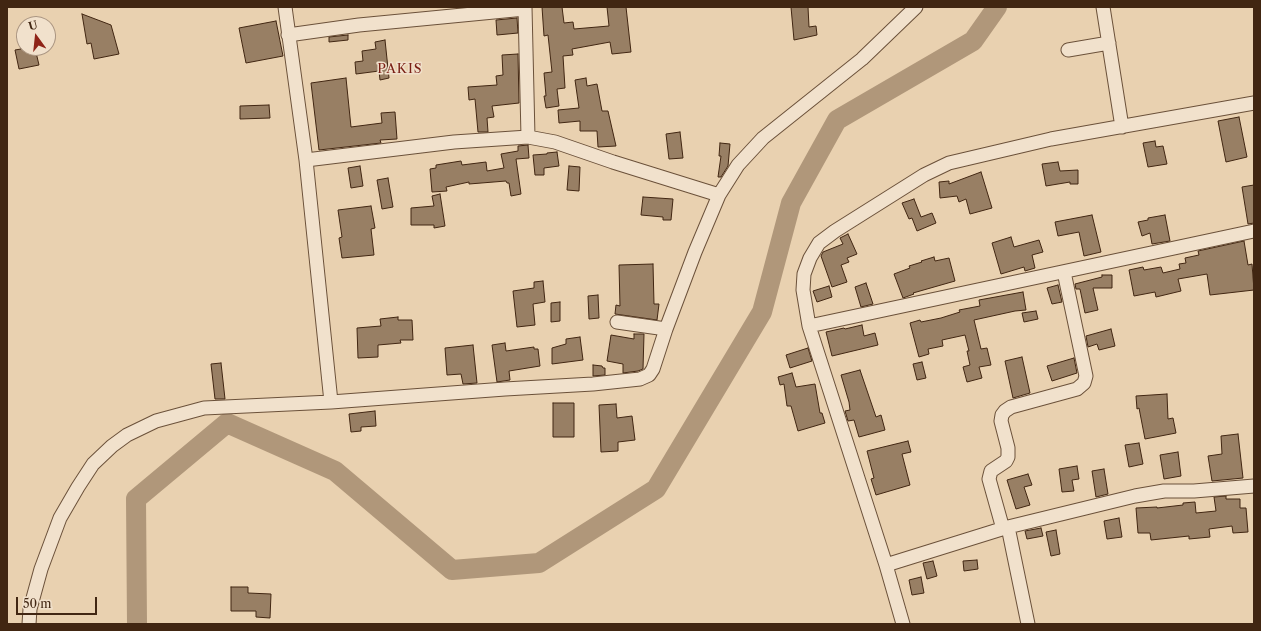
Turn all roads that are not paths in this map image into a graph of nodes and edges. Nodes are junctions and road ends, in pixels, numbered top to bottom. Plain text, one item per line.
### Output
1 (285, 7) edge
2 (916, 7) edge
3 (1102, 7) edge
4 (525, 8) edge
5 (288, 35) junction
6 (1109, 43) junction
7 (1068, 50) dead end
8 (1254, 103) edge
9 (1122, 127) junction
10 (528, 137) junction
11 (306, 160) junction
12 (719, 195) junction
13 (1254, 231) edge
14 (1064, 272) junction
15 (618, 322) dead end
16 (810, 326) junction
17 (666, 329) junction
18 (331, 402) junction
19 (1254, 486) edge
20 (1006, 528) junction
21 (886, 565) junction
22 (29, 624) edge
23 (903, 624) edge
24 (1028, 624) edge

1 - 5 street
2 - 12 street
3 - 6 street
4 - 5 street
4 - 10 street
5 - 11 street
6 - 7 street
6 - 9 street
8 - 9 street
9 - 16 street
10 - 11 street
10 - 12 street
11 - 18 street
12 - 17 street
13 - 14 street
14 - 16 street
14 - 20 street
15 - 17 street
16 - 21 street
17 - 18 street
18 - 22 street
19 - 20 street
20 - 21 street
20 - 24 street
21 - 23 street

